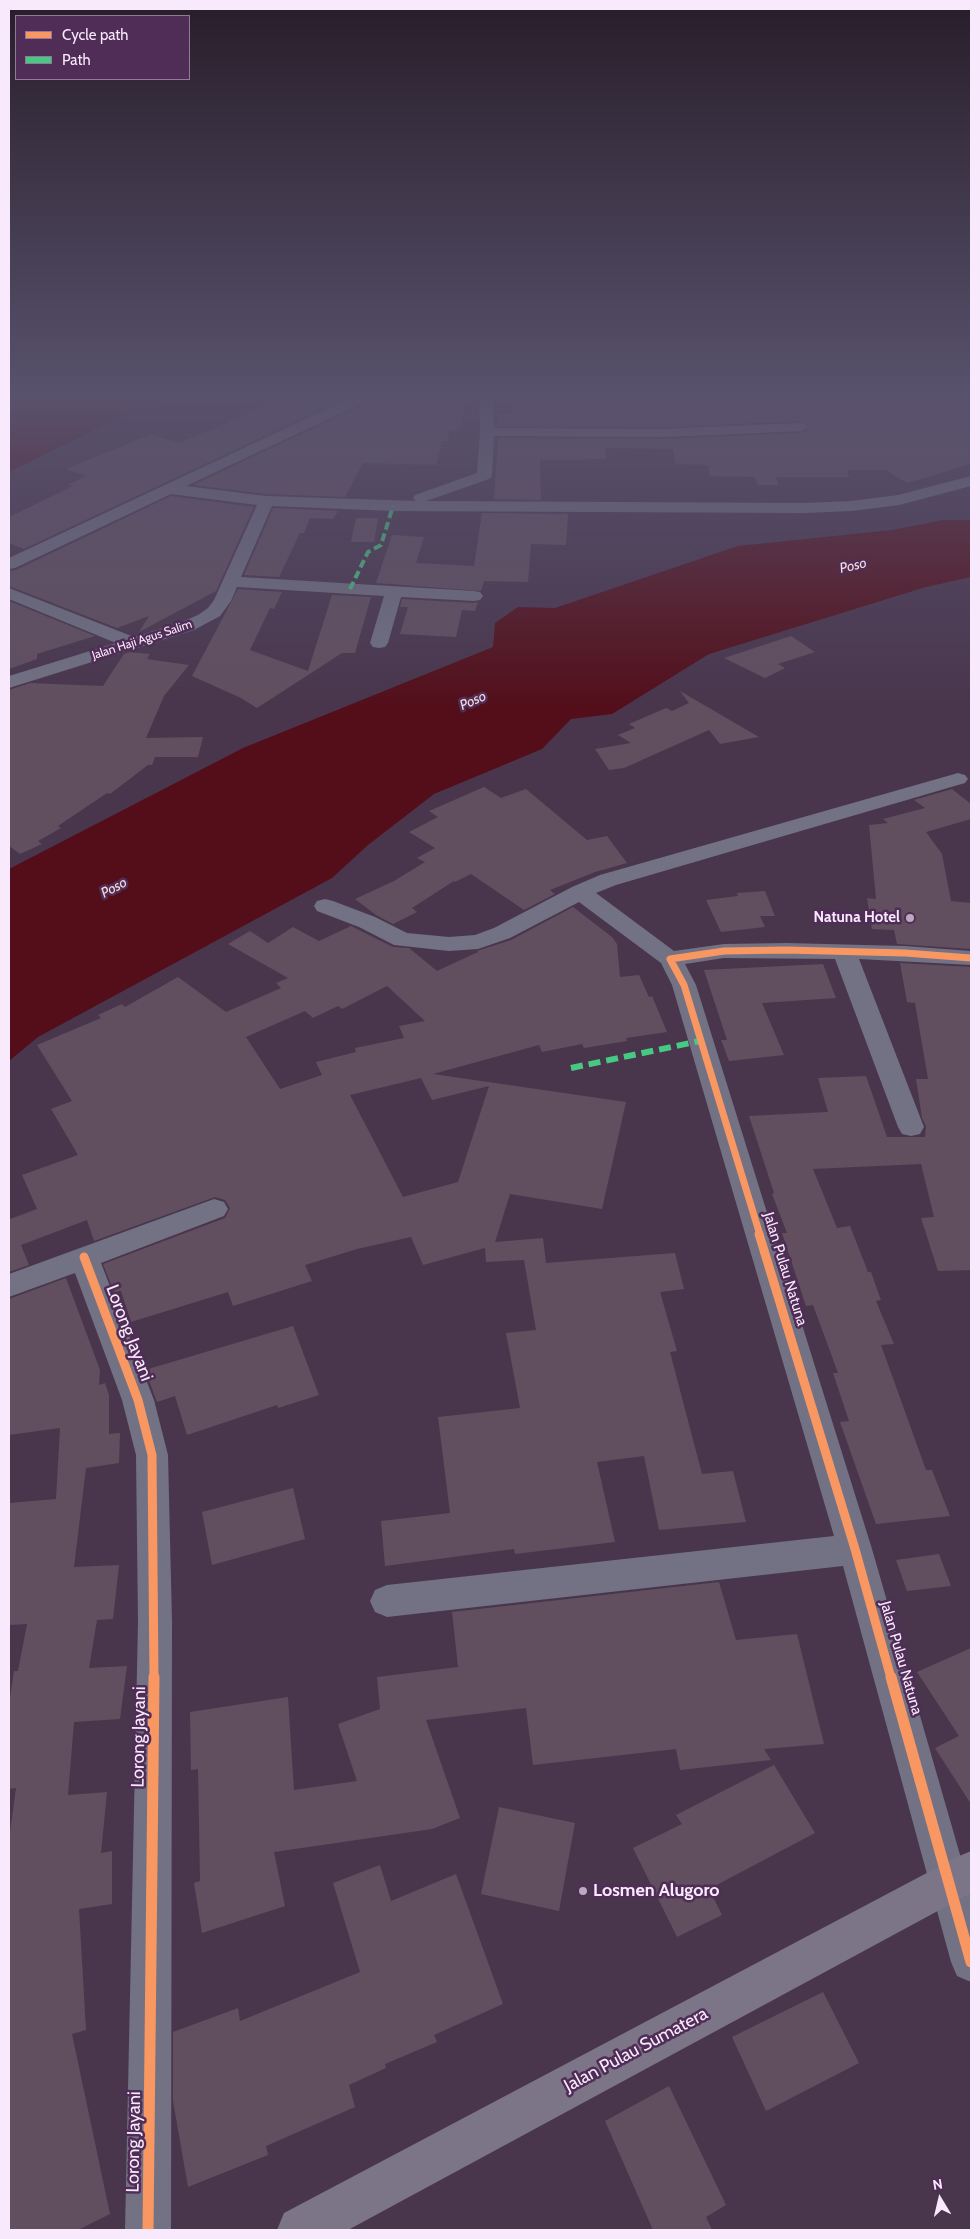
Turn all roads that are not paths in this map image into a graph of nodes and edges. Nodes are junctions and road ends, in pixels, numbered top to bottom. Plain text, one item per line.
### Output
1 (150, 498) edge
2 (246, 498) edge
3 (420, 498) edge
4 (488, 498) edge
5 (905, 498) edge
6 (266, 501) junction
7 (394, 506) junction
8 (489, 506) junction
9 (9, 564) edge
10 (231, 582) junction
11 (394, 592) junction
12 (9, 593) edge
13 (474, 596) dead end
14 (134, 643) junction
15 (379, 643) dead end
16 (9, 682) edge
17 (958, 779) dead end
18 (580, 892) junction
19 (325, 906) dead end
20 (844, 951) junction
21 (670, 958) junction
22 (971, 958) edge
23 (911, 1127) dead end
24 (214, 1209) dead end
25 (84, 1257) junction
26 (9, 1286) edge
27 (856, 1549) junction
28 (387, 1601) dead end
29 (961, 1876) edge
30 (971, 1962) edge
31 (148, 2230) edge
32 (301, 2230) edge

1 - 9 street
2 - 6 street
3 - 7 street
4 - 8 street
5 - 8 street
6 - 7 street
6 - 10 street, Jalan Haji Agus Salim
7 - 8 street
10 - 11 street
10 - 14 street, Jalan Haji Agus Salim
11 - 13 street
11 - 15 street
12 - 14 street
14 - 16 street, Jalan Haji Agus Salim
17 - 18 street
18 - 19 street
18 - 21 street
20 - 21 street
20 - 22 street
20 - 23 street
21 - 27 street, Jalan Pulau Natuna
24 - 25 street
25 - 26 street
25 - 31 street, Lorong Jayani
27 - 28 street
27 - 29 street, Jalan Pulau Natuna
29 - 30 street, Jalan Pulau Natuna
29 - 32 highway, Jalan Pulau Sumatera

